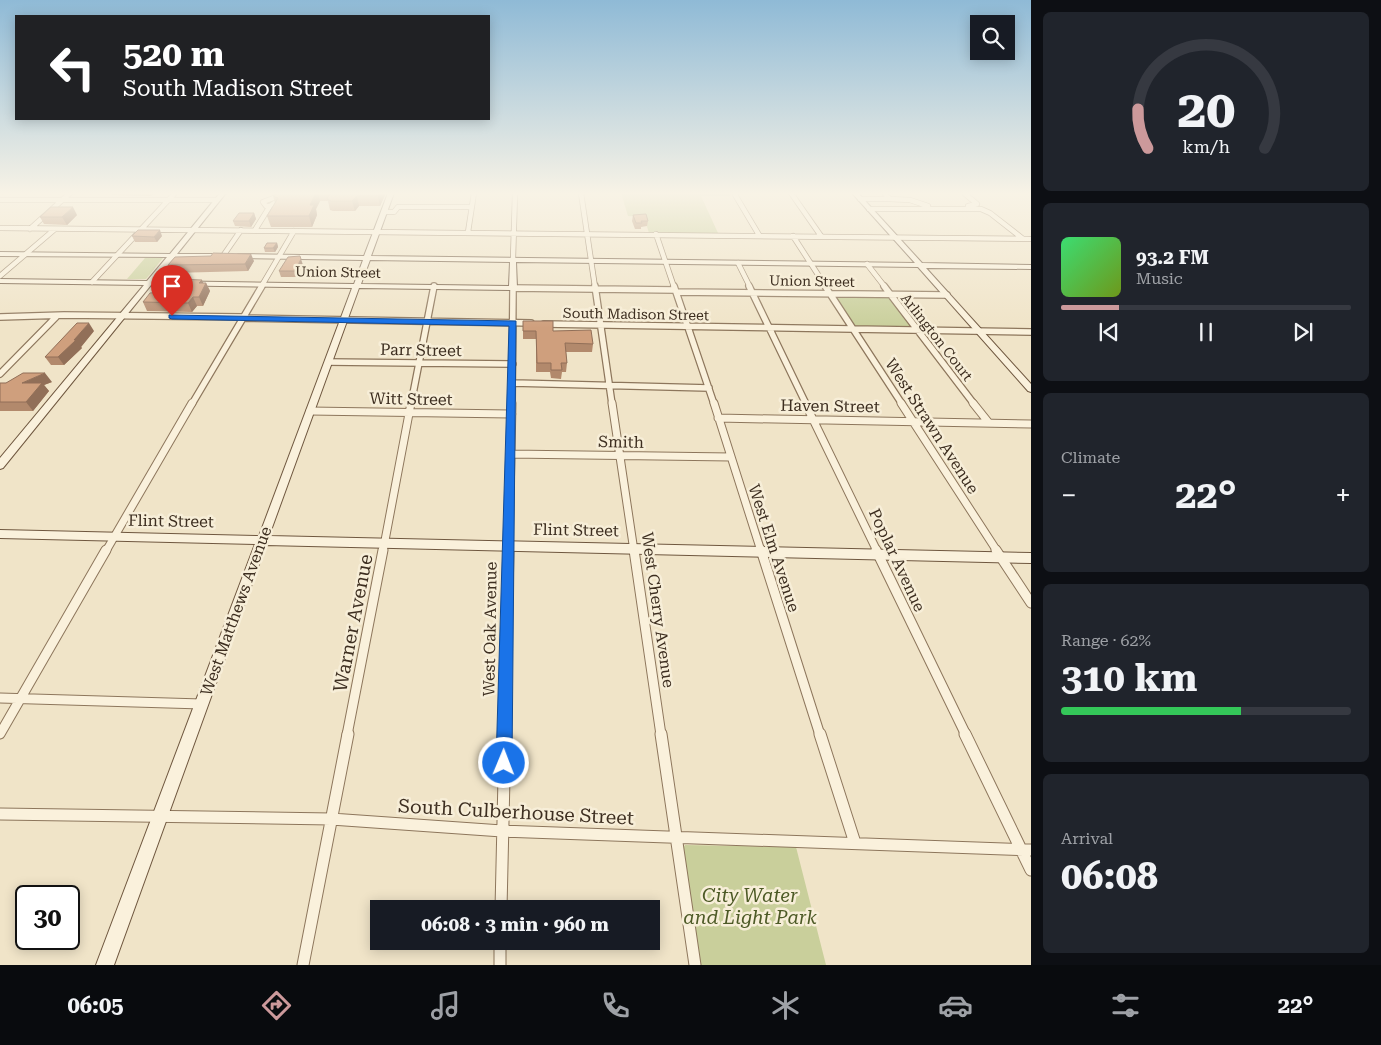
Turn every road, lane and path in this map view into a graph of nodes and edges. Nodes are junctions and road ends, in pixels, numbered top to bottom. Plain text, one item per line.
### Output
1 (45, 238) edge
2 (134, 238) edge
3 (186, 238) edge
4 (235, 238) edge
5 (289, 238) edge
6 (376, 238) edge
7 (514, 238) edge
8 (587, 238) edge
9 (657, 238) edge
10 (794, 238) edge
11 (897, 238) edge
12 (1023, 238) edge
13 (1031, 239) edge
14 (0, 254) edge
15 (26, 254) junction
16 (117, 255) junction
17 (172, 256) junction
18 (223, 256) junction
19 (278, 256) junction
20 (369, 257) junction
21 (513, 259) junction
22 (591, 260) junction
23 (665, 262) junction
24 (738, 263) junction
25 (810, 264) junction
26 (867, 264) junction
27 (921, 265) junction
28 (1031, 267) edge
29 (0, 276) edge
30 (0, 281) edge
31 (92, 282) junction
32 (151, 282) junction
33 (261, 283) junction
34 (358, 285) junction
35 (434, 286) junction
36 (513, 288) junction
37 (595, 289) junction
38 (676, 291) junction
39 (753, 293) junction
40 (830, 294) junction
41 (890, 294) junction
42 (947, 295) junction
43 (122, 316) junction
44 (0, 317) edge
45 (56, 317) junction
46 (241, 318) junction
47 (344, 320) junction
48 (427, 322) junction
49 (513, 323) junction
50 (600, 324) junction
51 (687, 326) junction
52 (769, 327) junction
53 (852, 328) junction
54 (917, 330) junction
55 (979, 331) junction
56 (1031, 332) edge
57 (328, 362) junction
58 (419, 364) junction
59 (513, 364) junction
60 (0, 374) edge
61 (513, 383) junction
62 (609, 384) junction
63 (709, 388) junction
64 (1031, 389) edge
65 (310, 412) junction
66 (410, 413) junction
67 (512, 414) junction
68 (718, 418) junction
69 (814, 420) junction
70 (913, 422) junction
71 (988, 423) junction
72 (1031, 424) edge
73 (510, 454) junction
74 (620, 456) junction
75 (731, 457) junction
76 (0, 465) edge
77 (0, 534) edge
78 (114, 536) junction
79 (262, 539) junction
80 (384, 542) junction
81 (508, 544) junction
82 (634, 548) junction
83 (760, 550) junction
84 (880, 554) junction
85 (1001, 557) junction
86 (1031, 558) edge
87 (1031, 603) edge
88 (0, 698) edge
89 (20, 699) junction
90 (202, 704) junction
91 (0, 734) edge
92 (0, 814) edge
93 (160, 816) junction
94 (331, 819) junction
95 (502, 830) junction
96 (676, 837) junction
97 (856, 843) junction
98 (1026, 850) edge
99 (1031, 870) edge
100 (501, 900) edge
101 (500, 950) edge
102 (105, 965) edge
103 (303, 965) edge
104 (500, 965) edge
105 (695, 965) edge

1 - 15 street
2 - 16 street
3 - 17 main road
4 - 18 street
5 - 19 street
6 - 20 main road, West Matthews Avenue
7 - 21 street
8 - 22 street, West Cherry Avenue
9 - 23 street, West Elm Avenue
10 - 25 street, West Strawn Avenue
11 - 27 main road
12 - 13 street
14 - 15 main road
15 - 16 main road
15 - 29 street
16 - 17 main road
16 - 31 street
17 - 18 main road
17 - 32 main road
18 - 19 main road
19 - 20 main road
19 - 33 street
20 - 21 main road
20 - 34 main road, West Matthews Avenue
21 - 22 main road
21 - 36 main road, West Oak Avenue
22 - 23 main road
22 - 37 street, West Cherry Avenue
23 - 24 main road
23 - 38 street, West Elm Avenue
24 - 25 main road
24 - 39 street, Poplar Avenue
25 - 26 main road
25 - 40 street, West Strawn Avenue
26 - 27 main road
26 - 41 street, Arlington Court
27 - 28 main road
27 - 42 main road
30 - 31 main road, Union Street
31 - 32 main road, Union Street
32 - 33 main road, Union Street
32 - 43 main road
33 - 34 main road, Union Street
33 - 46 street
34 - 35 main road, Union Street
34 - 47 main road, West Matthews Avenue
35 - 36 main road, Union Street
35 - 48 street, Warner Avenue
36 - 37 street, Union Street
36 - 49 street, West Oak Avenue
37 - 38 street, Union Street
37 - 50 street, West Cherry Avenue
38 - 39 street, Union Street
38 - 51 street, West Elm Avenue
39 - 40 street, Union Street
39 - 52 street, Poplar Avenue
40 - 41 street, Union Street
40 - 53 street, West Strawn Avenue
41 - 42 street, Union Street
41 - 54 street, Arlington Court
42 - 55 main road
43 - 45 street, South Madison Street
43 - 46 street, South Madison Street
43 - 76 main road
44 - 45 street, South Madison Street
45 - 60 street
46 - 47 street, South Madison Street
46 - 78 street
47 - 48 street, South Madison Street
47 - 57 main road, West Matthews Avenue
48 - 49 street, South Madison Street
48 - 58 street, Warner Avenue
49 - 50 street, South Madison Street
49 - 59 street, West Oak Avenue
50 - 51 street, South Madison Street
50 - 62 street, West Cherry Avenue
51 - 52 street, South Madison Street
51 - 63 street, West Elm Avenue
52 - 53 street, South Madison Street
52 - 69 street, Poplar Avenue
53 - 54 street, South Madison Street
53 - 70 street, West Strawn Avenue
54 - 55 street, South Madison Street
54 - 71 street, Arlington Court
55 - 56 street, South Madison Street
55 - 64 main road
57 - 58 street, Parr Street
57 - 65 main road, West Matthews Avenue
58 - 59 street, Parr Street
58 - 66 street, Warner Avenue
59 - 61 street, West Oak Avenue
61 - 62 street
61 - 67 street, West Oak Avenue
62 - 63 street
62 - 74 street, West Cherry Avenue
63 - 68 street, West Elm Avenue
65 - 66 street, Witt Street
65 - 79 main road, West Matthews Avenue
66 - 67 street, Witt Street
66 - 80 street, Warner Avenue
67 - 73 street, West Oak Avenue
68 - 69 street, Haven Street
68 - 75 street, West Elm Avenue
69 - 70 street, Haven Street
69 - 84 street, Poplar Avenue
70 - 71 street, Haven Street
70 - 85 street, West Strawn Avenue
71 - 72 street, Haven Street
73 - 74 street, Smith
73 - 81 street, West Oak Avenue
74 - 75 street, Smith
74 - 82 street, West Cherry Avenue
75 - 83 street, West Elm Avenue
77 - 78 main road, Flint Street
78 - 79 main road, Flint Street
78 - 89 street
79 - 80 main road, Flint Street
79 - 90 main road, West Matthews Avenue
80 - 81 main road, Flint Street
80 - 94 street, Warner Avenue
81 - 82 main road, Flint Street
81 - 95 street, West Oak Avenue
82 - 83 main road, Flint Street
82 - 96 street, West Cherry Avenue
83 - 84 main road, Flint Street
83 - 97 street, West Elm Avenue
84 - 85 main road, Flint Street
84 - 98 street, Poplar Avenue
85 - 86 main road, Flint Street
85 - 87 street, West Strawn Avenue
88 - 89 street
89 - 90 street
89 - 91 street
90 - 93 main road, West Matthews Avenue
92 - 93 street, South Culberhouse Street
93 - 94 street, South Culberhouse Street
93 - 102 main road, West Matthews Avenue
94 - 95 street, South Culberhouse Street
94 - 103 street, Warner Avenue
95 - 96 street, South Culberhouse Street
95 - 100 street, West Oak Avenue
96 - 97 street, South Culberhouse Street
96 - 105 street, West Cherry Avenue
97 - 98 street, South Culberhouse Street
98 - 99 street, Poplar Avenue
101 - 104 street

